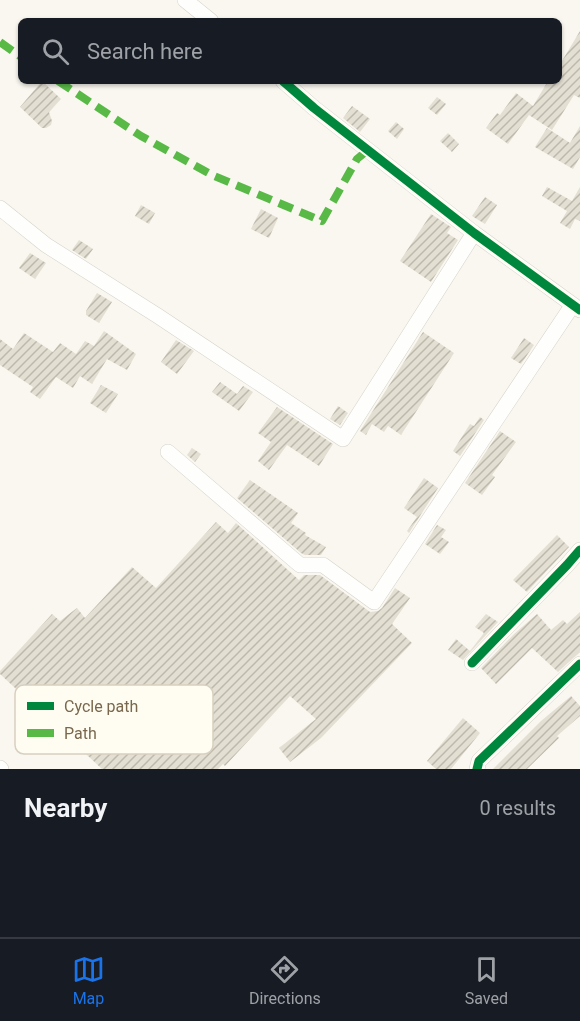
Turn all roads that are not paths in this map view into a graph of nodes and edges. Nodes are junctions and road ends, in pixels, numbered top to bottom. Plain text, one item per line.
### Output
1 (185, 0) edge
2 (207, 18) edge
3 (286, 84) edge
4 (0, 208) edge
5 (474, 233) junction
6 (576, 308) edge
7 (168, 452) dead end
8 (580, 550) edge
9 (472, 663) dead end
10 (580, 664) edge
11 (477, 769) edge

1 - 2 street
3 - 5 street
4 - 5 street
5 - 6 street
6 - 7 street
8 - 9 street
10 - 11 street

